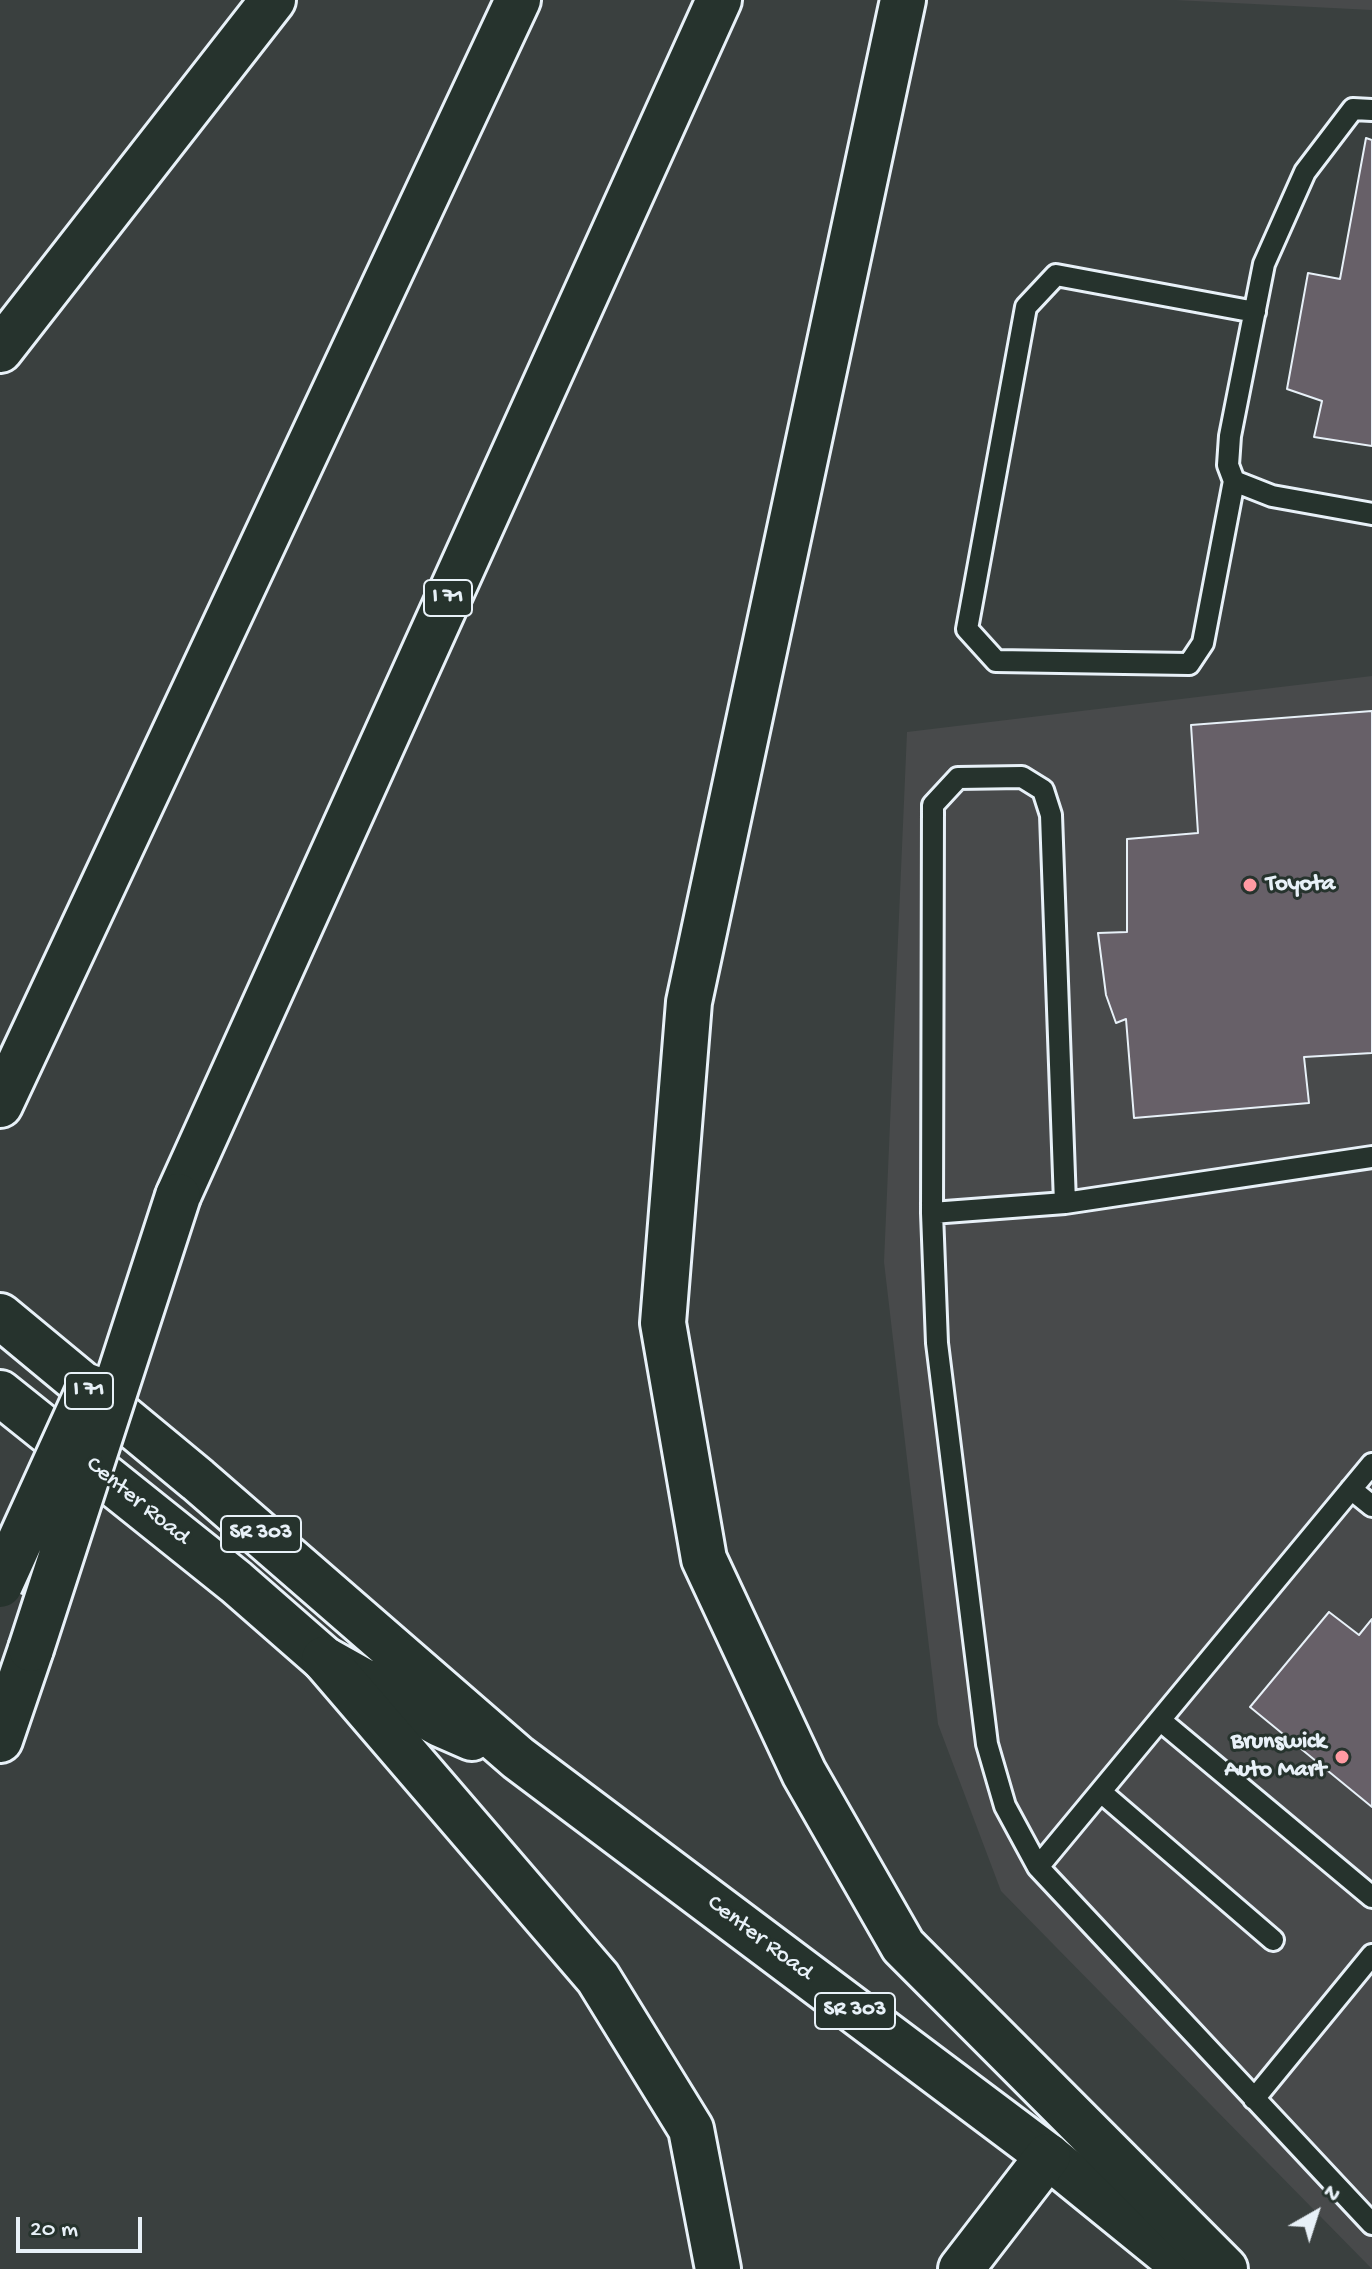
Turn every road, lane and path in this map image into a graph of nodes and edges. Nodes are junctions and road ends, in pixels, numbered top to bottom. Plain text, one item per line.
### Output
1 (273, 0) edge
2 (518, 0) edge
3 (719, 0) edge
4 (903, 0) edge
5 (1372, 110) edge
6 (152, 153) junction
7 (1255, 312) junction
8 (0, 320) edge
9 (0, 350) edge
10 (1234, 481) junction
11 (1372, 514) edge
12 (1, 1102) edge
13 (1372, 1157) edge
14 (178, 1196) junction
15 (1065, 1203) junction
16 (932, 1213) junction
17 (0, 1316) edge
18 (0, 1393) edge
19 (1372, 1464) edge
20 (1351, 1489) junction
21 (1372, 1506) edge
22 (0, 1585) edge
23 (324, 1659) junction
24 (1160, 1720) junction
25 (0, 1740) edge
26 (518, 1758) junction
27 (1101, 1792) junction
28 (1038, 1867) junction
29 (1372, 1897) edge
30 (1273, 1940) dead end
31 (1372, 1955) edge
32 (1254, 2099) junction
33 (1048, 2156) junction
34 (1372, 2224) edge
35 (718, 2269) edge
36 (961, 2269) edge
37 (1187, 2269) edge
38 (1225, 2269) edge

1 - 6 main road
2 - 12 main road
3 - 14 main road, I 71
4 - 38 main road
5 - 7 lane
6 - 8 main road
6 - 9 main road
7 - 10 lane
7 - 10 lane
10 - 11 lane
13 - 15 lane
14 - 22 main road, I 71, bridge
14 - 25 main road, bridge
15 - 16 lane
15 - 16 lane
16 - 28 lane
17 - 26 main road, Center Road / SR 303
18 - 23 main road, Center Road / SR 303
19 - 20 lane
20 - 21 lane
20 - 24 lane
23 - 26 main road, Center Road / SR 303
23 - 35 main road
24 - 27 lane
24 - 29 lane
26 - 33 main road, Center Road / SR 303
27 - 28 lane
27 - 30 lane
28 - 32 lane
31 - 32 lane
32 - 34 lane
33 - 36 main road
33 - 37 main road, Center Road / SR 303

